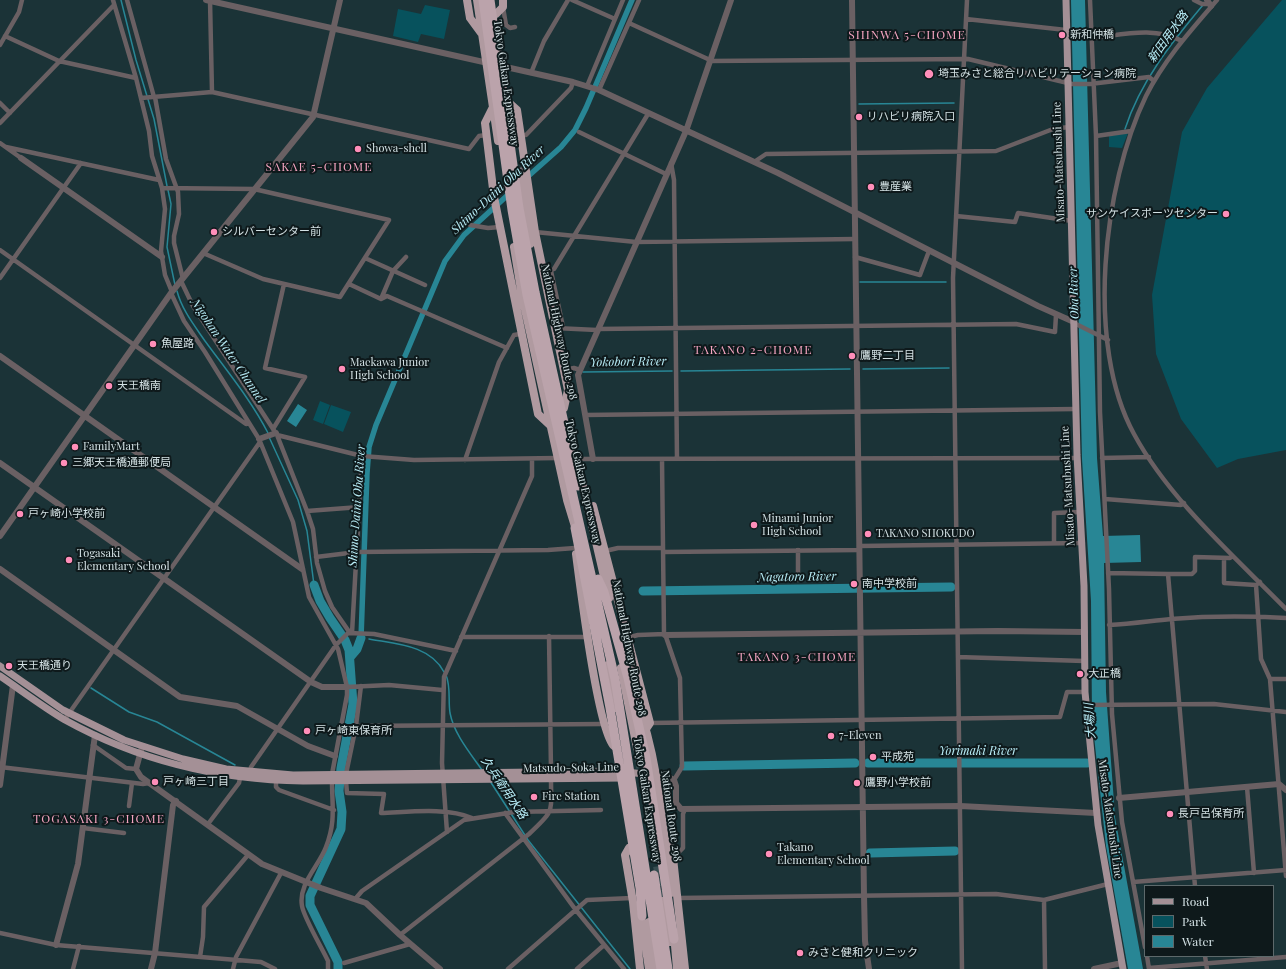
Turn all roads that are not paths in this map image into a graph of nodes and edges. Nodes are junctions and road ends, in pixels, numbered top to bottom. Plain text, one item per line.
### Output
1 (22, 0) edge
2 (127, 0) edge
3 (209, 0) edge
4 (340, 0) edge
5 (467, 0) edge
6 (477, 0) edge
7 (483, 0) edge
8 (490, 0) edge
9 (494, 0) edge
10 (568, 0) edge
11 (572, 0) edge
12 (623, 0) edge
13 (639, 0) edge
14 (731, 0) edge
15 (852, 0) edge
16 (967, 0) edge
17 (1066, 0) edge
18 (1090, 0) edge
19 (1194, 0) edge
20 (1217, 0) edge
21 (113, 2) edge
22 (503, 3) edge
23 (1209, 4) edge
24 (496, 14) junction
25 (615, 19) junction
26 (966, 19) junction
27 (629, 23) junction
28 (514, 27) dead end
29 (334, 29) junction
30 (1066, 30) junction
31 (482, 34) junction
32 (6, 36) junction
33 (1092, 38) junction
34 (1182, 41) junction
35 (0, 45) edge
36 (964, 59) junction
37 (710, 60) junction
38 (59, 61) junction
39 (854, 61) junction
40 (485, 63) junction
41 (503, 67) junction
42 (531, 73) junction
43 (136, 78) junction
44 (1154, 81) junction
45 (573, 82) junction
46 (1070, 84) junction
47 (1091, 84) junction
48 (587, 86) junction
49 (599, 90) junction
50 (212, 92) junction
51 (154, 97) junction
52 (141, 98) junction
53 (507, 101) junction
54 (0, 103) edge
55 (492, 109) junction
56 (10, 113) junction
57 (314, 114) junction
58 (648, 114) junction
59 (0, 123) edge
60 (1069, 127) junction
61 (686, 131) junction
62 (1131, 131) junction
63 (579, 132) dead end
64 (486, 135) junction
65 (521, 135) junction
66 (1096, 136) junction
67 (0, 143) edge
68 (6, 147) junction
69 (959, 152) junction
70 (854, 153) junction
71 (625, 154) junction
72 (21, 158) joint
73 (754, 162) junction
74 (81, 163) junction
75 (671, 163) junction
76 (666, 174) junction
77 (159, 180) junction
78 (64, 188) junction
79 (162, 188) junction
80 (177, 189) junction
81 (254, 189) junction
82 (528, 206) junction
83 (855, 212) junction
84 (956, 216) junction
85 (1072, 221) junction
86 (470, 225) dead end
87 (500, 227) junction
88 (535, 232) junction
89 (574, 236) junction
90 (855, 239) junction
91 (636, 242) junction
92 (675, 242) junction
93 (0, 250) edge
94 (929, 251) junction
95 (203, 253) junction
96 (162, 257) junction
97 (406, 257) dead end
98 (856, 257) junction
99 (365, 258) junction
100 (13, 260) junction
101 (953, 262) junction
102 (394, 271) junction
103 (547, 272) junction
104 (0, 278) edge
105 (181, 281) junction
106 (284, 284) junction
107 (349, 284) junction
108 (425, 285) dead end
109 (172, 292) junction
110 (381, 299) junction
111 (1056, 315) junction
112 (954, 324) junction
113 (1076, 324) junction
114 (857, 326) junction
115 (559, 328) junction
116 (676, 328) junction
117 (598, 329) junction
118 (520, 334) junction
119 (1097, 335) junction
120 (1108, 340) junction
121 (134, 345) junction
122 (507, 348) junction
123 (0, 356) edge
124 (564, 370) junction
125 (580, 370) junction
126 (564, 408) junction
127 (1076, 409) junction
128 (954, 411) junction
129 (857, 412) junction
130 (677, 414) junction
131 (585, 415) junction
132 (85, 416) junction
133 (249, 423) junction
134 (555, 428) junction
135 (274, 433) junction
136 (261, 440) junction
137 (362, 456) junction
138 (1149, 457) junction
139 (558, 458) junction
140 (1077, 458) junction
141 (1102, 458) junction
142 (593, 459) junction
143 (662, 459) junction
144 (677, 459) junction
145 (858, 459) junction
146 (465, 460) junction
147 (532, 460) junction
148 (576, 460) junction
149 (955, 460) junction
150 (0, 463) edge
151 (34, 487) junction
152 (585, 494) junction
153 (1105, 499) junction
154 (567, 500) junction
155 (1184, 503) junction
156 (360, 507) junction
157 (214, 508) junction
158 (308, 511) junction
159 (1080, 512) junction
160 (0, 536) edge
161 (1054, 543) junction
162 (1082, 543) junction
163 (957, 544) junction
164 (575, 548) junction
165 (859, 548) junction
166 (500, 550) junction
167 (663, 550) junction
168 (798, 550) junction
169 (358, 552) junction
170 (605, 552) junction
171 (1233, 556) junction
172 (316, 557) junction
173 (1224, 558) junction
174 (0, 569) edge
175 (302, 569) junction
176 (1108, 573) junction
177 (1168, 574) junction
178 (164, 578) junction
179 (598, 579) junction
180 (798, 580) dead end
181 (1258, 583) junction
182 (1286, 609) edge
183 (1257, 617) junction
184 (1286, 618) edge
185 (1172, 619) junction
186 (1110, 625) junction
187 (958, 631) junction
188 (860, 632) junction
189 (1084, 632) junction
190 (352, 633) junction
191 (664, 635) junction
192 (549, 636) junction
193 (461, 637) junction
194 (588, 637) junction
195 (626, 638) junction
196 (336, 646) junction
197 (114, 649) junction
198 (456, 651) junction
199 (958, 658) junction
200 (1084, 661) junction
201 (0, 666) edge
202 (622, 670) junction
203 (0, 676) edge
204 (1270, 679) junction
205 (1286, 679) edge
206 (311, 682) junction
207 (13, 685) junction
208 (360, 686) junction
209 (347, 687) junction
210 (442, 690) junction
211 (1085, 692) junction
212 (1179, 704) junction
213 (1089, 705) junction
214 (1110, 705) junction
215 (1272, 710) junction
216 (1286, 712) edge
217 (67, 716) junction
218 (959, 719) junction
219 (862, 720) junction
220 (681, 723) junction
221 (551, 724) junction
222 (604, 724) junction
223 (356, 726) junction
224 (442, 726) junction
225 (648, 726) junction
226 (278, 729) junction
227 (95, 735) junction
228 (93, 745) junction
229 (142, 747) junction
230 (618, 747) junction
231 (637, 748) tunnel mouth
232 (140, 755) junction
233 (335, 756) junction
234 (1, 767) edge
235 (136, 768) junction
236 (250, 772) junction
237 (442, 772) junction
238 (618, 774) junction
239 (551, 775) junction
240 (655, 776) junction
241 (346, 777) junction
242 (89, 778) junction
243 (240, 778) junction
244 (332, 778) junction
245 (674, 780) junction
246 (276, 781) junction
247 (443, 781) junction
248 (132, 783) junction
249 (149, 783) junction
250 (1279, 784) junction
251 (0, 785) edge
252 (1247, 787) junction
253 (1286, 790) edge
254 (1186, 792) junction
255 (1119, 798) junction
256 (176, 802) junction
257 (129, 806) dead end
258 (960, 806) junction
259 (862, 807) junction
260 (685, 809) junction
261 (334, 810) junction
262 (601, 810) dead end
263 (551, 811) junction
264 (445, 812) junction
265 (506, 813) junction
266 (1096, 813) junction
267 (472, 818) junction
268 (208, 824) junction
269 (83, 828) junction
270 (664, 828) junction
271 (447, 832) junction
272 (124, 833) dead end
273 (523, 838) junction
274 (629, 848) junction
275 (248, 855) junction
276 (673, 858) junction
277 (1286, 870) edge
278 (281, 873) junction
279 (1254, 873) junction
280 (1286, 876) edge
281 (1194, 879) junction
282 (1133, 882) junction
283 (306, 883) junction
284 (1108, 884) junction
285 (1195, 885) edge
286 (961, 894) junction
287 (864, 895) junction
288 (356, 898) junction
289 (632, 898) junction
290 (678, 898) junction
291 (665, 899) junction
292 (1044, 900) junction
293 (647, 904) dead end
294 (575, 909) junction
295 (642, 916) junction
296 (0, 933) edge
297 (400, 935) junction
298 (674, 939) junction
299 (1144, 942) edge
300 (410, 944) junction
301 (56, 945) junction
302 (604, 945) junction
303 (79, 946) junction
304 (155, 953) junction
305 (200, 957) junction
306 (1147, 957) edge
307 (1205, 957) edge
308 (1286, 957) edge
309 (235, 960) junction
310 (344, 962) dead end
311 (1206, 964) junction
312 (1123, 966) edge
313 (73, 969) edge
314 (151, 969) edge
315 (234, 969) edge
316 (274, 969) edge
317 (328, 969) edge
318 (440, 969) edge
319 (508, 969) edge
320 (578, 969) edge
321 (624, 969) edge
322 (640, 969) edge
323 (649, 969) edge
324 (656, 969) edge
325 (661, 969) edge
326 (668, 969) edge
327 (674, 969) edge
328 (677, 969) edge
329 (685, 969) edge
330 (869, 969) edge
331 (962, 969) edge
332 (1045, 969) edge
333 (1094, 969) edge
334 (1149, 969) edge
335 (1207, 969) edge

1 - 32 street
2 - 51 street
3 - 29 street
3 - 50 street
4 - 29 street
5 - 31 highway
6 - 31 highway
7 - 134 highway, Tokyo Gaikan Expressway
8 - 179 highway, Tokyo Gaikan Expressway
9 - 24 highway
10 - 42 street
11 - 25 street
12 - 25 street
13 - 27 street
14 - 37 street
15 - 39 street
16 - 26 street
17 - 30 main road, Misato-Matsubushi Line
18 - 33 street
19 - 23 street
20 - 23 street
21 - 38 street
21 - 43 street
22 - 24 highway
22 - 28 street
23 - 34 street
24 - 41 highway
25 - 48 street
26 - 30 street
26 - 36 street
27 - 37 street
27 - 49 street
29 - 40 street
29 - 57 street
30 - 46 main road, Misato-Matsubushi Line
31 - 40 highway
32 - 35 street
32 - 38 street
33 - 34 street
33 - 47 street
34 - 44 street
36 - 39 street
36 - 46 street
36 - 69 street
37 - 39 street
37 - 61 street
38 - 43 street
38 - 56 street
39 - 70 street
40 - 41 street
40 - 55 highway
41 - 42 street
41 - 53 highway
42 - 45 street
43 - 52 street
44 - 47 street
44 - 62 street
45 - 48 street
45 - 65 street
46 - 47 street
46 - 60 main road, Misato-Matsubushi Line
47 - 66 street
48 - 49 street
49 - 58 street
50 - 51 street
50 - 57 street
51 - 52 street
51 - 80 street
52 - 77 street
53 - 65 highway
53 - 82 highway, National Highway Route 298
54 - 56 street
55 - 64 highway
55 - 134 highway
56 - 59 street
57 - 64 street
57 - 81 street
58 - 61 street
58 - 71 street
60 - 69 street
60 - 85 main road, Misato-Matsubushi Line
61 - 73 street
61 - 75 street
62 - 66 street
62 - 120 street
63 - 71 street
64 - 87 highway
65 - 82 highway
66 - 119 street
67 - 68 street
68 - 72 street
68 - 74 street
69 - 70 street
69 - 84 street
70 - 73 street
70 - 83 street
71 - 76 street
71 - 89 street
72 - 78 street
73 - 83 street
74 - 77 street
74 - 78 street
75 - 76 street
75 - 92 street
76 - 91 street
77 - 79 street
78 - 96 street
78 - 100 street
79 - 80 street
79 - 96 street
80 - 81 street
80 - 105 street
81 - 95 street
81 - 99 street
82 - 88 highway
82 - 126 highway, National Highway Route 298
83 - 90 street
83 - 94 street
84 - 85 street
84 - 101 street
85 - 113 main road, Misato-Matsubushi Line
86 - 87 street
87 - 118 highway
88 - 89 street
88 - 103 highway
89 - 91 street
89 - 103 street
90 - 92 street
90 - 98 street
91 - 92 street
91 - 117 street
92 - 116 street
93 - 100 street
94 - 98 street
94 - 101 street
95 - 105 street
95 - 106 street
96 - 109 street
97 - 102 street
98 - 114 street
99 - 102 street
99 - 107 street
100 - 104 street
100 - 121 street
101 - 111 street
101 - 112 street
102 - 108 street
102 - 110 street
103 - 115 highway
105 - 109 street
105 - 135 street
106 - 107 street
106 - 135 street
107 - 110 street
109 - 121 street
109 - 133 street
110 - 122 street
111 - 112 street
111 - 113 street
112 - 114 street
112 - 128 street
113 - 119 street
113 - 127 main road, Misato-Matsubushi Line
114 - 116 street
114 - 129 street
115 - 117 street
115 - 124 highway
116 - 117 street
116 - 130 street
117 - 125 street
118 - 122 street
118 - 134 highway
119 - 120 street
119 - 141 street
120 - 138 street
121 - 132 street
121 - 133 street
122 - 146 street
123 - 132 street
124 - 125 street
124 - 126 highway
125 - 131 street
126 - 148 highway, National Highway Route 298
127 - 128 street
127 - 140 main road, Misato-Matsubushi Line
128 - 129 street
128 - 149 street
129 - 130 street
129 - 145 street
130 - 131 street
130 - 144 street
131 - 142 street
132 - 151 street
132 - 157 street
133 - 136 street
134 - 139 highway
134 - 295 highway
134 - 325 highway, Tokyo Gaikan Expressway
135 - 136 street
135 - 137 street
135 - 158 street
136 - 157 street
136 - 175 street
137 - 146 street
137 - 156 street
138 - 141 street
138 - 155 street
139 - 147 street
139 - 148 street
139 - 154 highway
140 - 149 street
140 - 159 main road, Misato-Matsubushi Line
141 - 153 street
142 - 143 street
142 - 148 street
143 - 144 street
143 - 167 street
144 - 145 street
145 - 149 street
145 - 165 street
146 - 147 street
147 - 166 street
148 - 152 highway, National Highway Route 298
149 - 163 street
150 - 151 street
151 - 160 street
151 - 178 street
152 - 170 highway
152 - 202 highway, National Highway Route 298
153 - 155 street
153 - 176 street
154 - 164 highway
154 - 230 highway
155 - 171 street
156 - 158 street
156 - 169 street
157 - 175 street
157 - 178 street
158 - 172 street
159 - 161 street
159 - 162 main road, Misato-Matsubushi Line
161 - 162 street
161 - 163 street
162 - 189 main road, Misato-Matsubushi Line
163 - 165 street
163 - 187 street
164 - 166 street
164 - 194 highway
165 - 168 street
165 - 188 street
166 - 169 street
166 - 193 street
167 - 168 street
167 - 170 street
167 - 191 street
168 - 180 street
169 - 172 street
169 - 190 street
170 - 195 highway
171 - 173 street
171 - 181 street
172 - 190 street
173 - 177 street
173 - 181 street
174 - 197 street
175 - 196 street
176 - 177 street
176 - 186 street
177 - 185 street
178 - 197 street
178 - 206 street
179 - 291 highway
179 - 326 highway, Tokyo Gaikan Expressway
181 - 182 street
181 - 183 street
183 - 184 street
183 - 185 street
183 - 204 street
185 - 186 street
185 - 212 street
186 - 214 street
187 - 188 street
187 - 189 street
187 - 199 street
188 - 191 street
188 - 219 street
189 - 200 main road, Misato-Matsubushi Line
190 - 196 street
190 - 198 street
191 - 195 street
191 - 220 street
192 - 193 street
192 - 194 street
192 - 221 street
193 - 198 street
194 - 222 highway
195 - 225 highway
196 - 206 street
196 - 209 street
197 - 217 street
197 - 226 street
198 - 210 street
199 - 200 street
199 - 218 street
200 - 211 main road, Misato-Matsubushi Line
201 - 217 main road, Matsudo-Soka Line
202 - 225 highway, National Route 298
202 - 231 highway, National Highway Route 298
203 - 207 main road, Matsudo-Soka Line
204 - 205 street
204 - 215 street
206 - 209 street
206 - 226 street
207 - 217 main road, Matsudo-Soka Line
207 - 234 street
208 - 209 street
208 - 210 street
208 - 223 street
209 - 233 street
210 - 224 street
211 - 213 main road, Misato-Matsubushi Line
211 - 218 street
212 - 214 street
212 - 215 street
212 - 254 street
213 - 214 street
213 - 266 main road, Misato-Matsubushi Line
214 - 255 street
215 - 216 street
215 - 250 street
217 - 227 main road, Matsudo-Soka Line
217 - 229 main road, Matsudo-Soka Line
218 - 219 street
218 - 258 street
219 - 220 street
219 - 259 street
220 - 225 street
220 - 245 street
221 - 222 street
221 - 224 street
221 - 239 street
222 - 230 highway
223 - 224 street
223 - 241 street
224 - 237 street
225 - 240 highway, National Route 298
226 - 233 street
226 - 236 street
227 - 228 street
227 - 232 main road, Matsudo-Soka Line
228 - 235 street
228 - 242 street
229 - 232 street
229 - 236 main road, Matsudo-Soka Line
230 - 238 highway
232 - 235 street
232 - 243 main road, Matsudo-Soka Line
233 - 244 street
234 - 242 street
234 - 251 street
235 - 249 street
236 - 244 main road, Matsudo-Soka Line
237 - 239 main road, Matsudo-Soka Line
237 - 241 main road, Matsudo-Soka Line
237 - 247 street
238 - 239 main road, Matsudo-Soka Line
238 - 240 main road, Matsudo-Soka Line
238 - 274 highway
239 - 247 main road, Matsudo-Soka Line
239 - 263 street
240 - 245 street
240 - 270 highway, National Route 298
241 - 244 main road, Matsudo-Soka Line
241 - 247 main road, Matsudo-Soka Line
241 - 264 street
242 - 248 street
242 - 269 street
243 - 246 main road, Matsudo-Soka Line
243 - 268 street
244 - 246 main road, Matsudo-Soka Line
244 - 261 street
245 - 260 street
246 - 261 street
247 - 264 street
248 - 249 street
248 - 257 street
249 - 256 street
250 - 252 street
250 - 253 street
250 - 277 street
252 - 254 street
252 - 279 street
254 - 255 street
254 - 281 street
255 - 282 street
256 - 268 street
256 - 304 street
258 - 259 street
258 - 266 street
258 - 286 street
259 - 260 street
259 - 287 street
260 - 276 street
261 - 283 street
262 - 263 street
263 - 265 street
263 - 273 street
264 - 267 street
264 - 271 street
265 - 267 street
265 - 273 street
266 - 284 main road, Misato-Matsubushi Line
267 - 271 street
268 - 275 street
269 - 272 street
269 - 301 street
270 - 276 highway
270 - 298 highway, National Route 298
271 - 288 street
273 - 294 street
273 - 297 street
274 - 289 highway
274 - 295 highway
275 - 278 street
275 - 305 street
276 - 290 highway
277 - 279 street
277 - 280 street
278 - 283 street
278 - 309 street
279 - 281 street
281 - 282 street
281 - 285 street
282 - 299 street
283 - 288 street
283 - 317 street
284 - 292 street
284 - 312 main road, Misato-Matsubushi Line
286 - 287 street
286 - 292 street
286 - 331 street
287 - 290 street
287 - 330 street
288 - 297 street
289 - 294 street
289 - 322 highway
290 - 329 highway
291 - 298 highway
291 - 327 highway
292 - 332 street
293 - 324 highway
294 - 302 street
294 - 319 street
295 - 323 highway
296 - 301 street
297 - 300 street
298 - 328 highway, National Route 298
300 - 310 street
300 - 318 street
301 - 303 street
302 - 320 street
302 - 321 street
303 - 304 street
303 - 313 street
304 - 305 street
304 - 314 street
305 - 309 street
306 - 334 street
307 - 311 street
308 - 311 street
309 - 315 street
309 - 316 street
311 - 334 street
311 - 335 street
312 - 333 street

